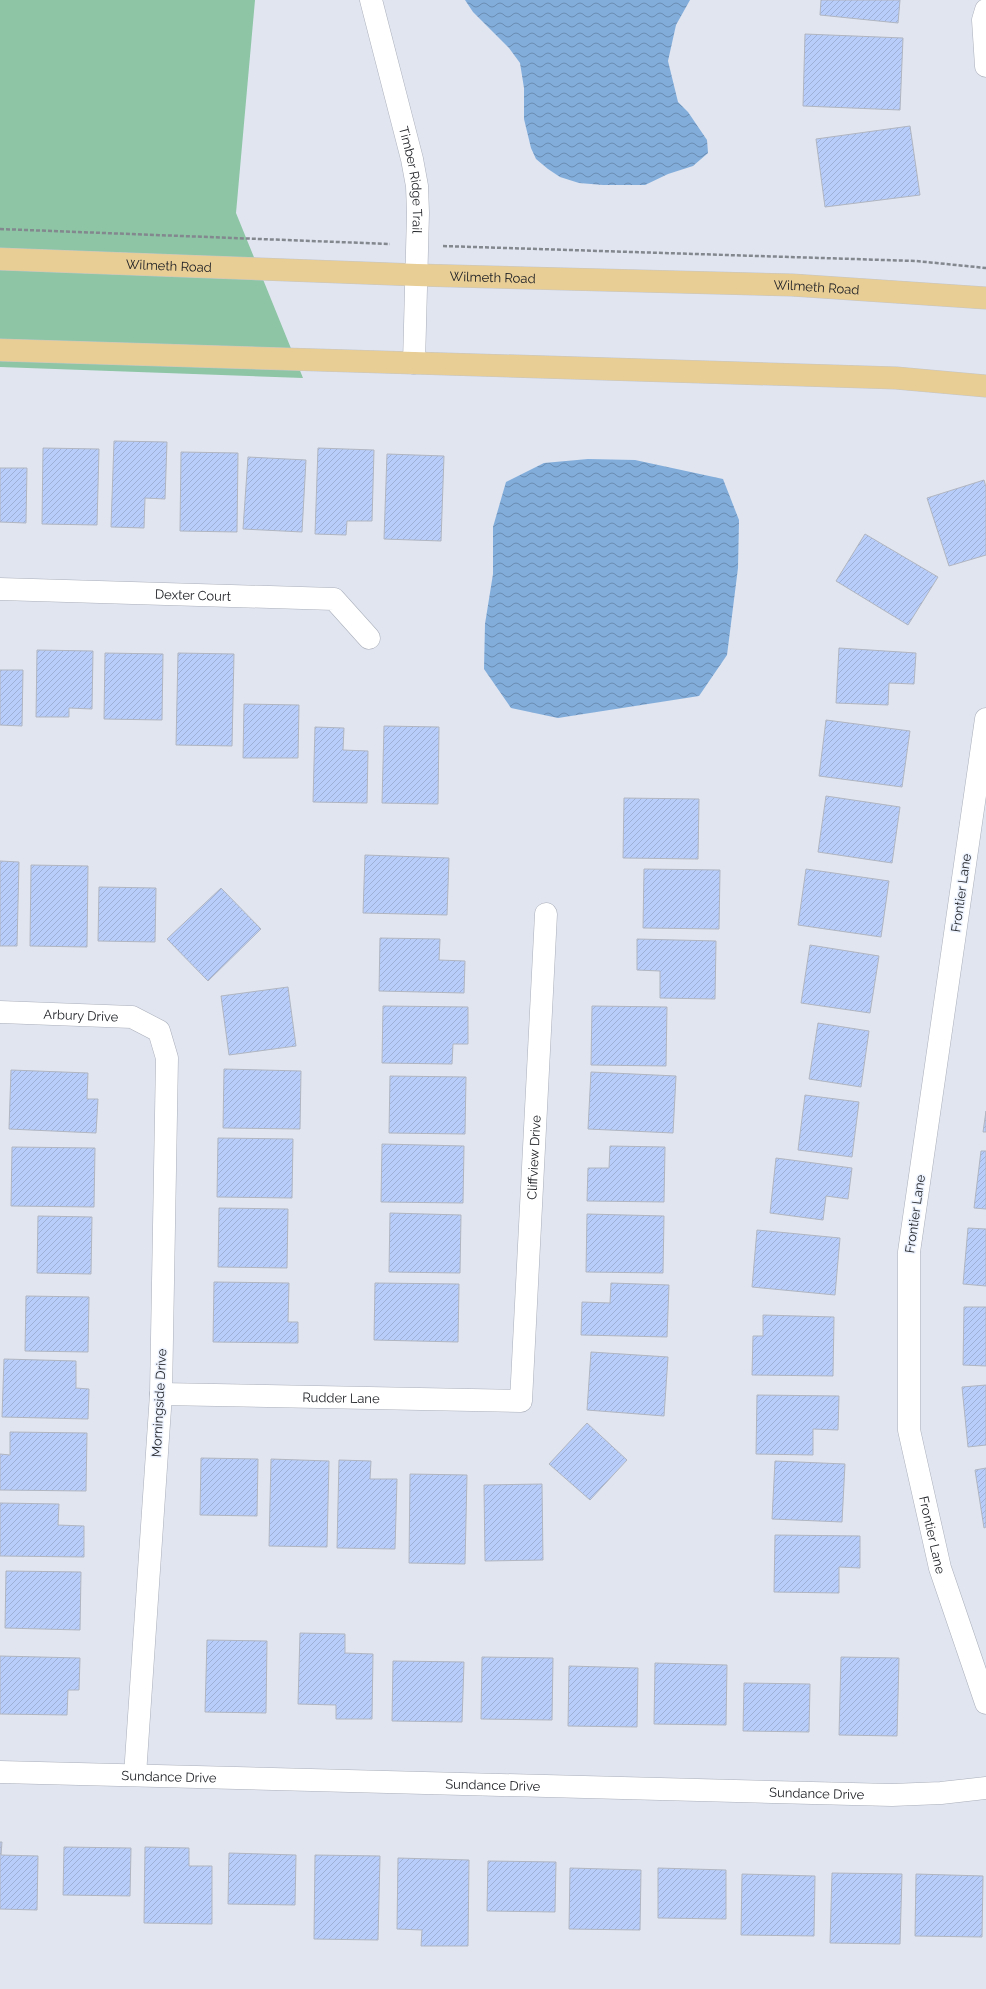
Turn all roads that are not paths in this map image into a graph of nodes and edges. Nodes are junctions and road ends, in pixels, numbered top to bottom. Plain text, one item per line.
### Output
1 (370, 0) edge
2 (986, 10) edge
3 (986, 66) edge
4 (0, 259) edge
5 (417, 275) junction
6 (986, 298) edge
7 (0, 350) edge
8 (414, 364) junction
9 (986, 386) edge
10 (0, 589) edge
11 (370, 638) dead end
12 (986, 719) edge
13 (546, 914) dead end
14 (0, 1012) edge
15 (159, 1032) joint
16 (161, 1394) junction
17 (521, 1401) joint
18 (986, 1703) edge
19 (0, 1772) edge
20 (136, 1775) junction
21 (986, 1788) edge

1 - 5 street, Timber Ridge Trail
2 - 3 street
4 - 5 main road, Wilmeth Road
5 - 6 main road, Wilmeth Road
5 - 8 street, Timber Ridge Trail
7 - 8 main road
8 - 9 main road
10 - 11 street, Dexter Court
12 - 18 street, Frontier Lane
13 - 17 street, Cliffview Drive
14 - 15 street, Arbury Drive
15 - 16 street, Morningside Drive
16 - 17 street, Rudder Lane
16 - 20 street, Morningside Drive
19 - 20 street, Sundance Drive
20 - 21 street, Sundance Drive

